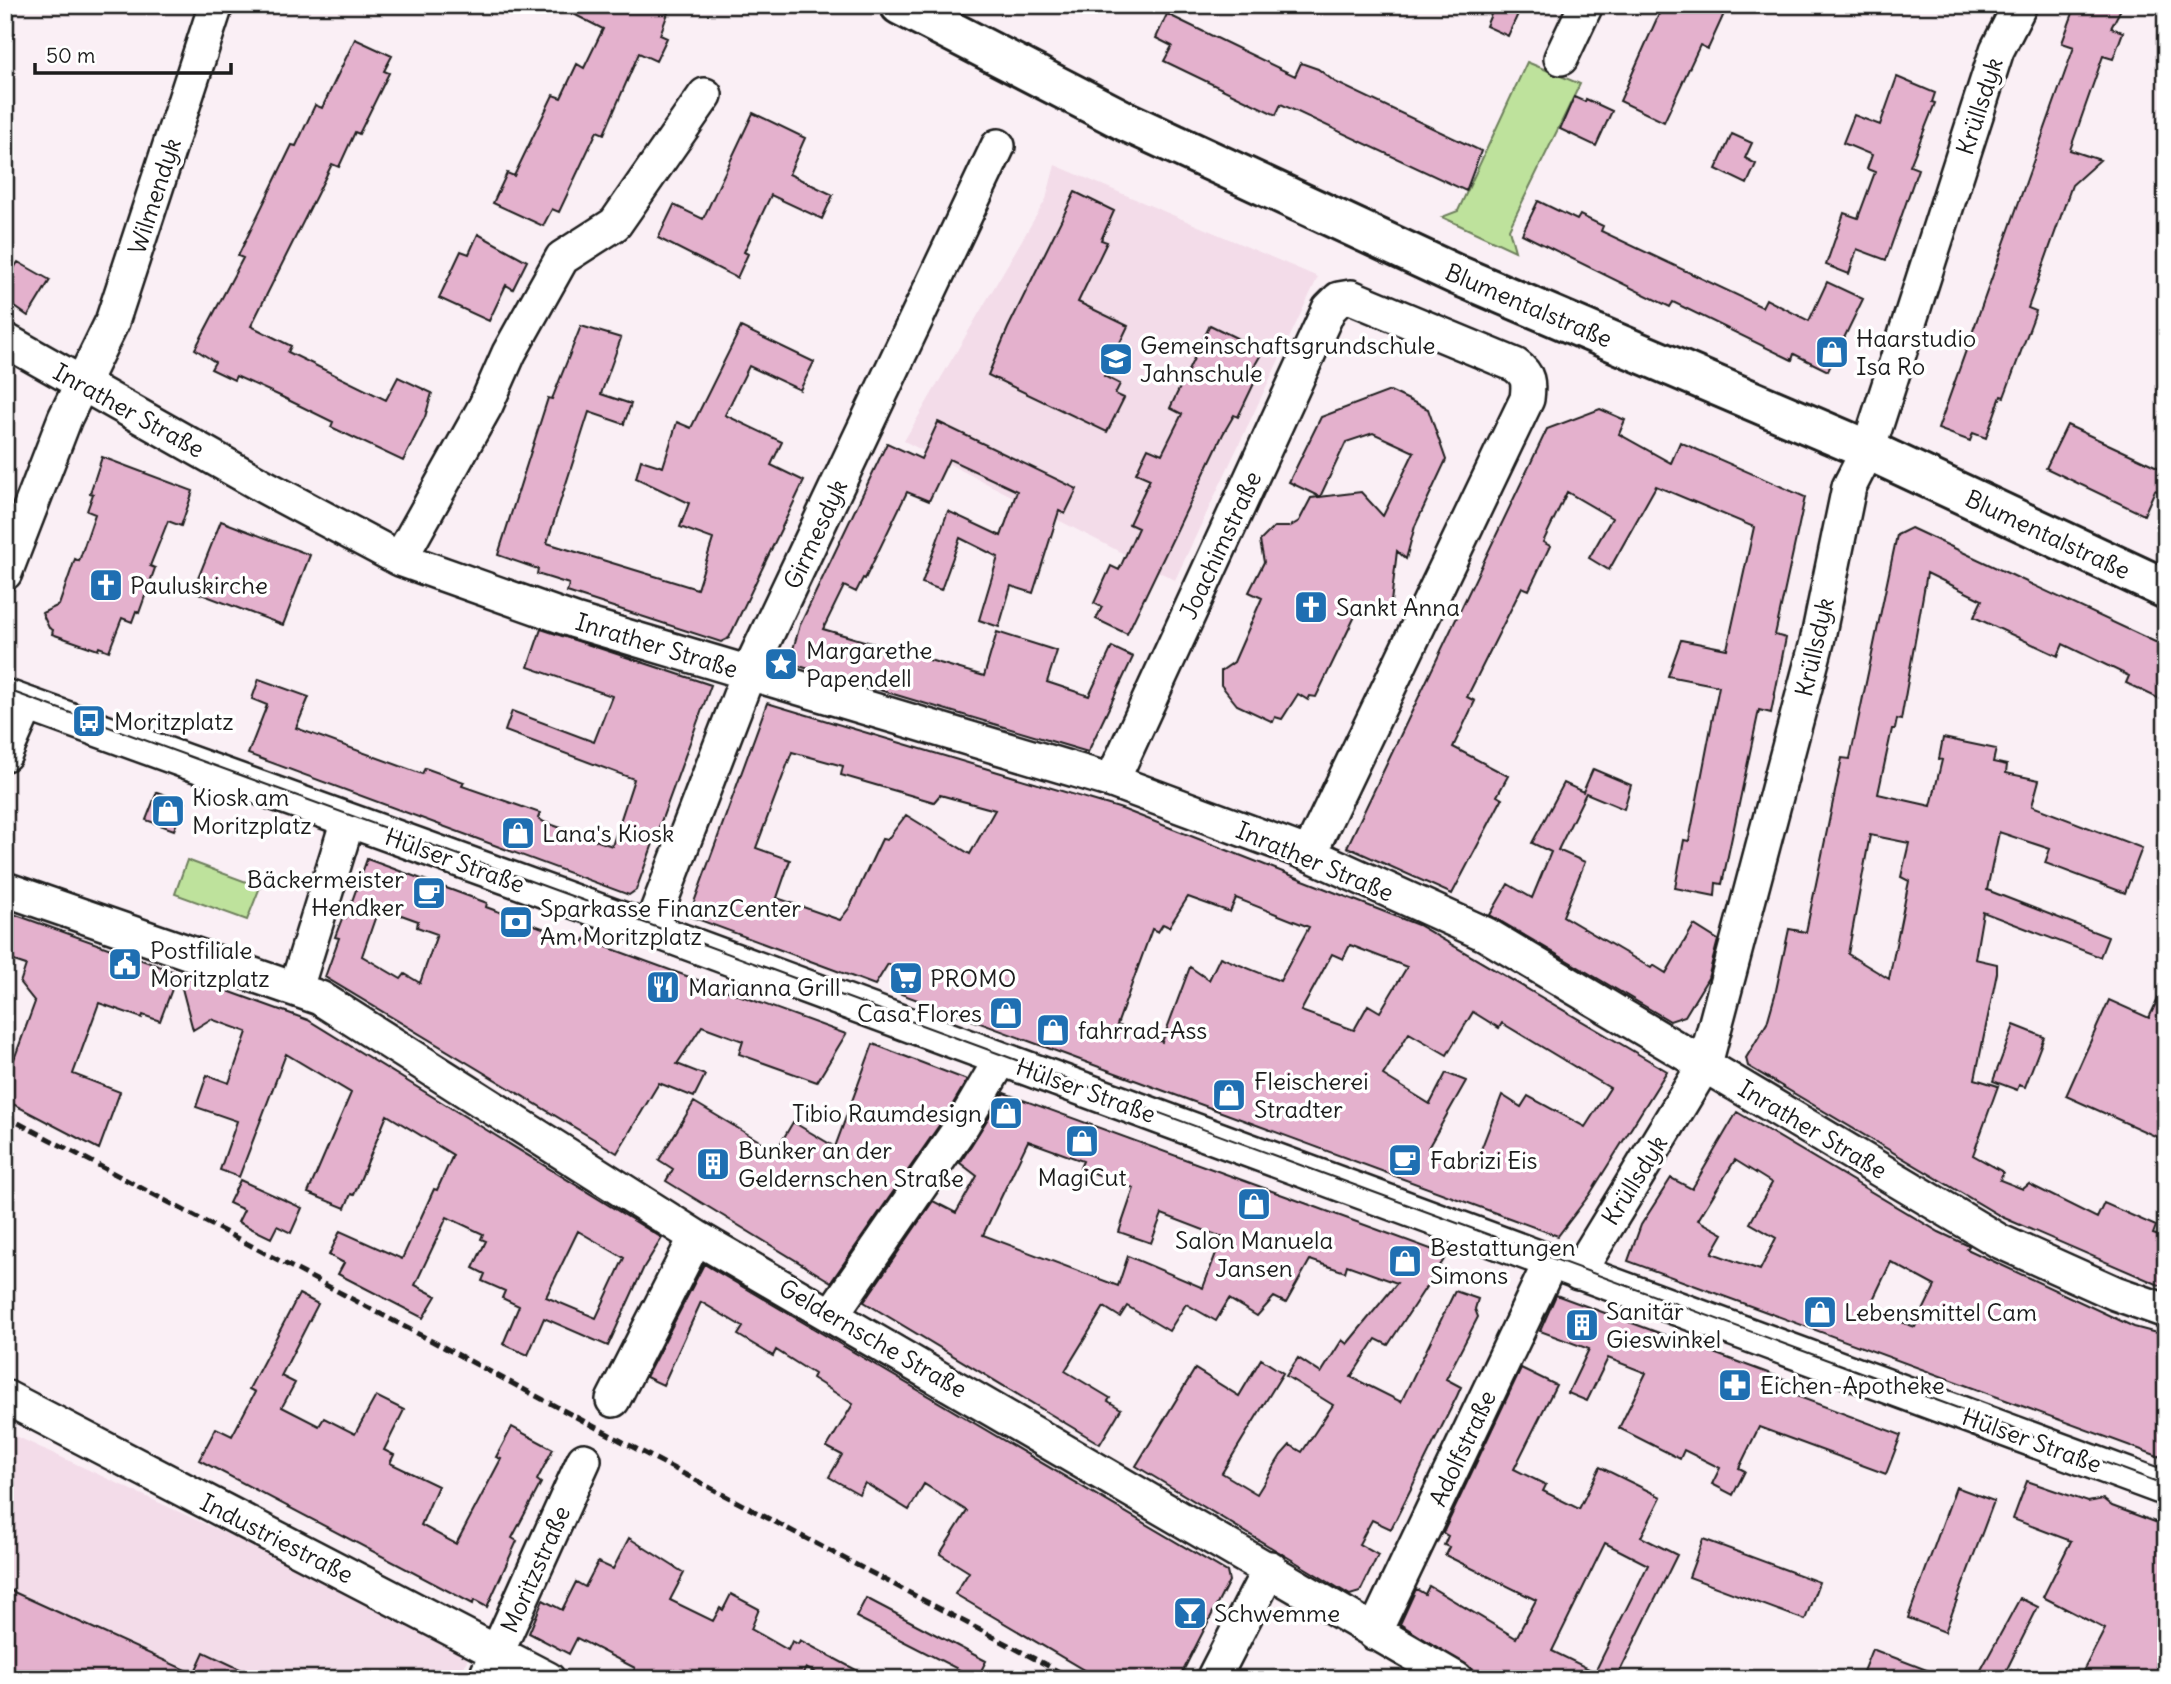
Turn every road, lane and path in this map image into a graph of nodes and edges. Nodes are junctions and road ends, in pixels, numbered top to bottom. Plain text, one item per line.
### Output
1 (216, 5) edge
2 (900, 5) edge
3 (1586, 5) edge
4 (2020, 5) edge
5 (1562, 58) dead end
6 (705, 95) dead end
7 (998, 146) dead end
8 (5, 341) edge
9 (83, 384) junction
10 (1868, 450) junction
11 (400, 559) junction
12 (5, 573) edge
13 (2166, 589) edge
14 (749, 673) junction
15 (16, 700) edge
16 (5, 754) edge
17 (1112, 781) junction
18 (348, 820) junction
19 (1308, 854) junction
20 (5, 889) edge
21 (650, 929) junction
22 (296, 988) junction
23 (1001, 1059) junction
24 (1705, 1064) junction
25 (696, 1237) junction
26 (1564, 1268) junction
27 (2166, 1311) edge
28 (832, 1314) junction
29 (5, 1397) edge
30 (614, 1400) dead end
31 (584, 1460) dead end
32 (2166, 1489) edge
33 (1269, 1568) junction
34 (1374, 1633) junction
35 (491, 1665) edge
36 (548, 1679) edge
37 (1213, 1679) edge
38 (1456, 1679) edge

1 - 9 street, Wilmendyk
2 - 10 main road, Blumentalstraße
3 - 5 street
4 - 10 street, Krüllsdyk
6 - 11 street
7 - 14 street, Girmesdyk
8 - 9 street, Inrather Straße
9 - 11 street, Inrather Straße
9 - 12 street, Wilmendyk
10 - 13 main road, Blumentalstraße
10 - 24 street, Krüllsdyk
11 - 14 street, Inrather Straße
14 - 17 street, Inrather Straße
14 - 21 street, Girmesdyk
15 - 16 street
15 - 18 street, Hülser Straße
17 - 19 street, Inrather Straße
17 - 19 street, Joachimstraße
18 - 21 street, Hülser Straße
18 - 22 street
19 - 24 street, Inrather Straße
20 - 22 street
21 - 23 street, Hülser Straße
22 - 25 street, Geldernsche Straße
23 - 26 street, Hülser Straße
23 - 28 street
24 - 26 street, Krüllsdyk
24 - 27 street, Inrather Straße
25 - 28 street, Geldernsche Straße
25 - 30 street
26 - 32 street, Hülser Straße
26 - 34 street, Adolfstraße
28 - 33 street, Geldernsche Straße
29 - 35 street, Industriestraße
31 - 35 street, Moritzstraße
33 - 34 street, Geldernsche Straße
33 - 37 street
34 - 38 street, Geldernsche Straße
35 - 36 street, Industriestraße

